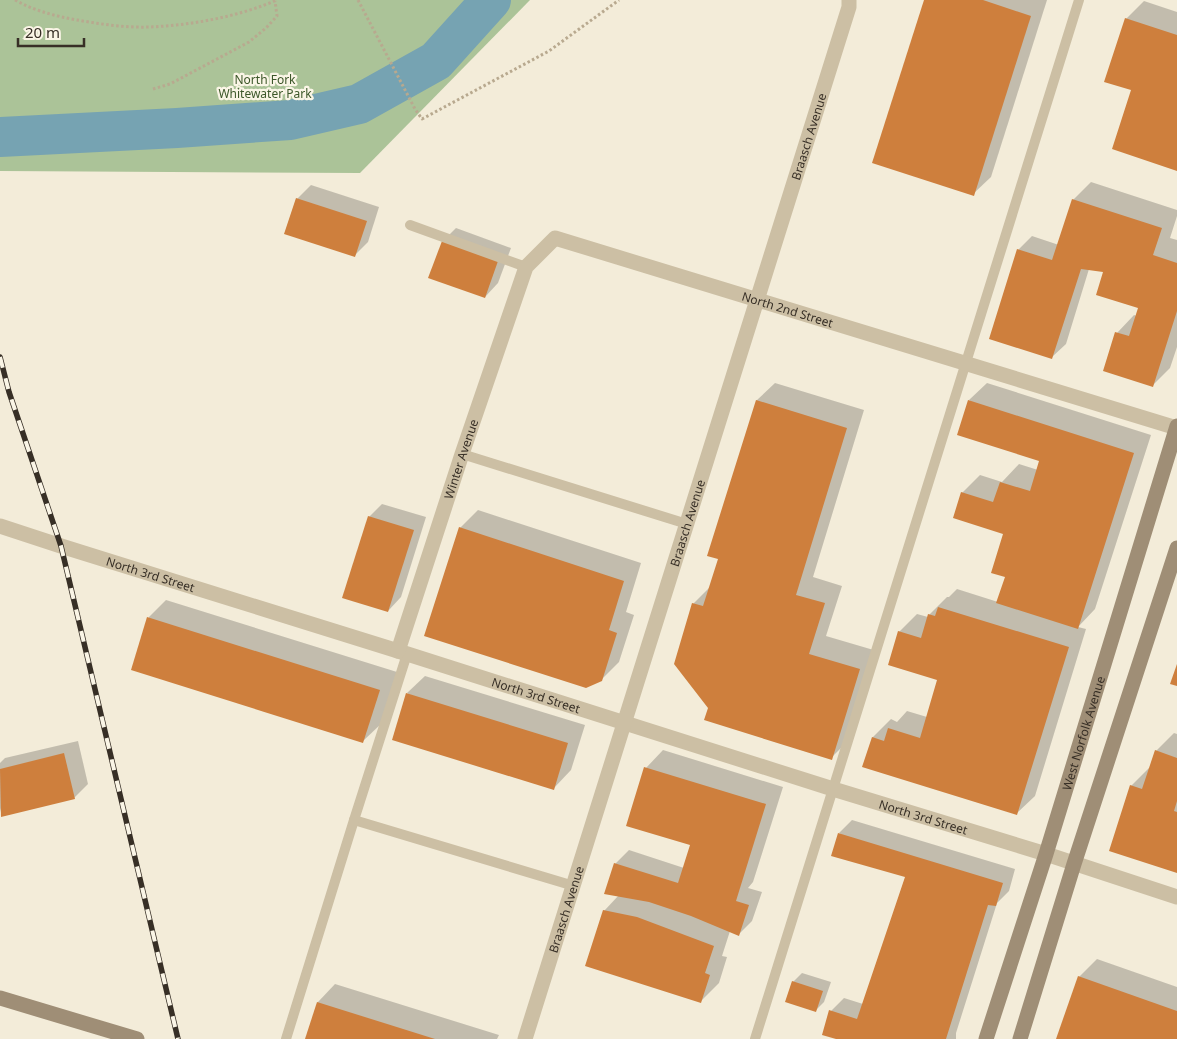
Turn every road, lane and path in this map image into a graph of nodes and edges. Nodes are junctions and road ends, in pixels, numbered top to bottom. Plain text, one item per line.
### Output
1 (15, 0) edge
2 (276, 0) edge
3 (358, 0) edge
4 (619, 0) edge
5 (1079, 0) edge
6 (852, 2) edge
7 (153, 89) dead end
8 (410, 225) dead end
9 (526, 267) junction
10 (758, 299) junction
11 (966, 363) junction
12 (1177, 428) edge
13 (462, 454) junction
14 (687, 524) junction
15 (0, 526) edge
16 (1177, 548) edge
17 (403, 652) junction
18 (625, 724) junction
19 (833, 789) junction
20 (354, 820) junction
21 (1046, 854) junction
22 (1074, 864) junction
23 (574, 886) junction
24 (1177, 897) edge
25 (0, 998) edge
26 (137, 1039) edge
27 (286, 1039) edge
28 (525, 1039) edge
29 (755, 1039) edge
30 (986, 1039) edge
31 (1020, 1039) edge

1 - 2 path
2 - 7 path
3 - 4 path
5 - 11 lane
6 - 10 street, Braasch Avenue
8 - 9 lane
9 - 10 street, North 2nd Street
9 - 13 street, Winter Avenue
10 - 11 street, North 2nd Street
10 - 14 street, Braasch Avenue
11 - 12 street, North 2nd Street
11 - 19 lane
12 - 21 main road, West Norfolk Avenue
13 - 14 lane
13 - 17 street, Winter Avenue
14 - 18 street, Braasch Avenue
15 - 17 street, North 3rd Street
16 - 22 main road
17 - 18 street, North 3rd Street
17 - 20 lane
18 - 19 street, North 3rd Street
18 - 23 street, Braasch Avenue
19 - 21 street, North 3rd Street
19 - 29 lane
20 - 23 lane
20 - 27 lane
21 - 22 street, North 3rd Street
21 - 30 main road, West Norfolk Avenue
22 - 24 street, North 3rd Street
22 - 31 main road
23 - 28 street, Braasch Avenue
25 - 26 main road

